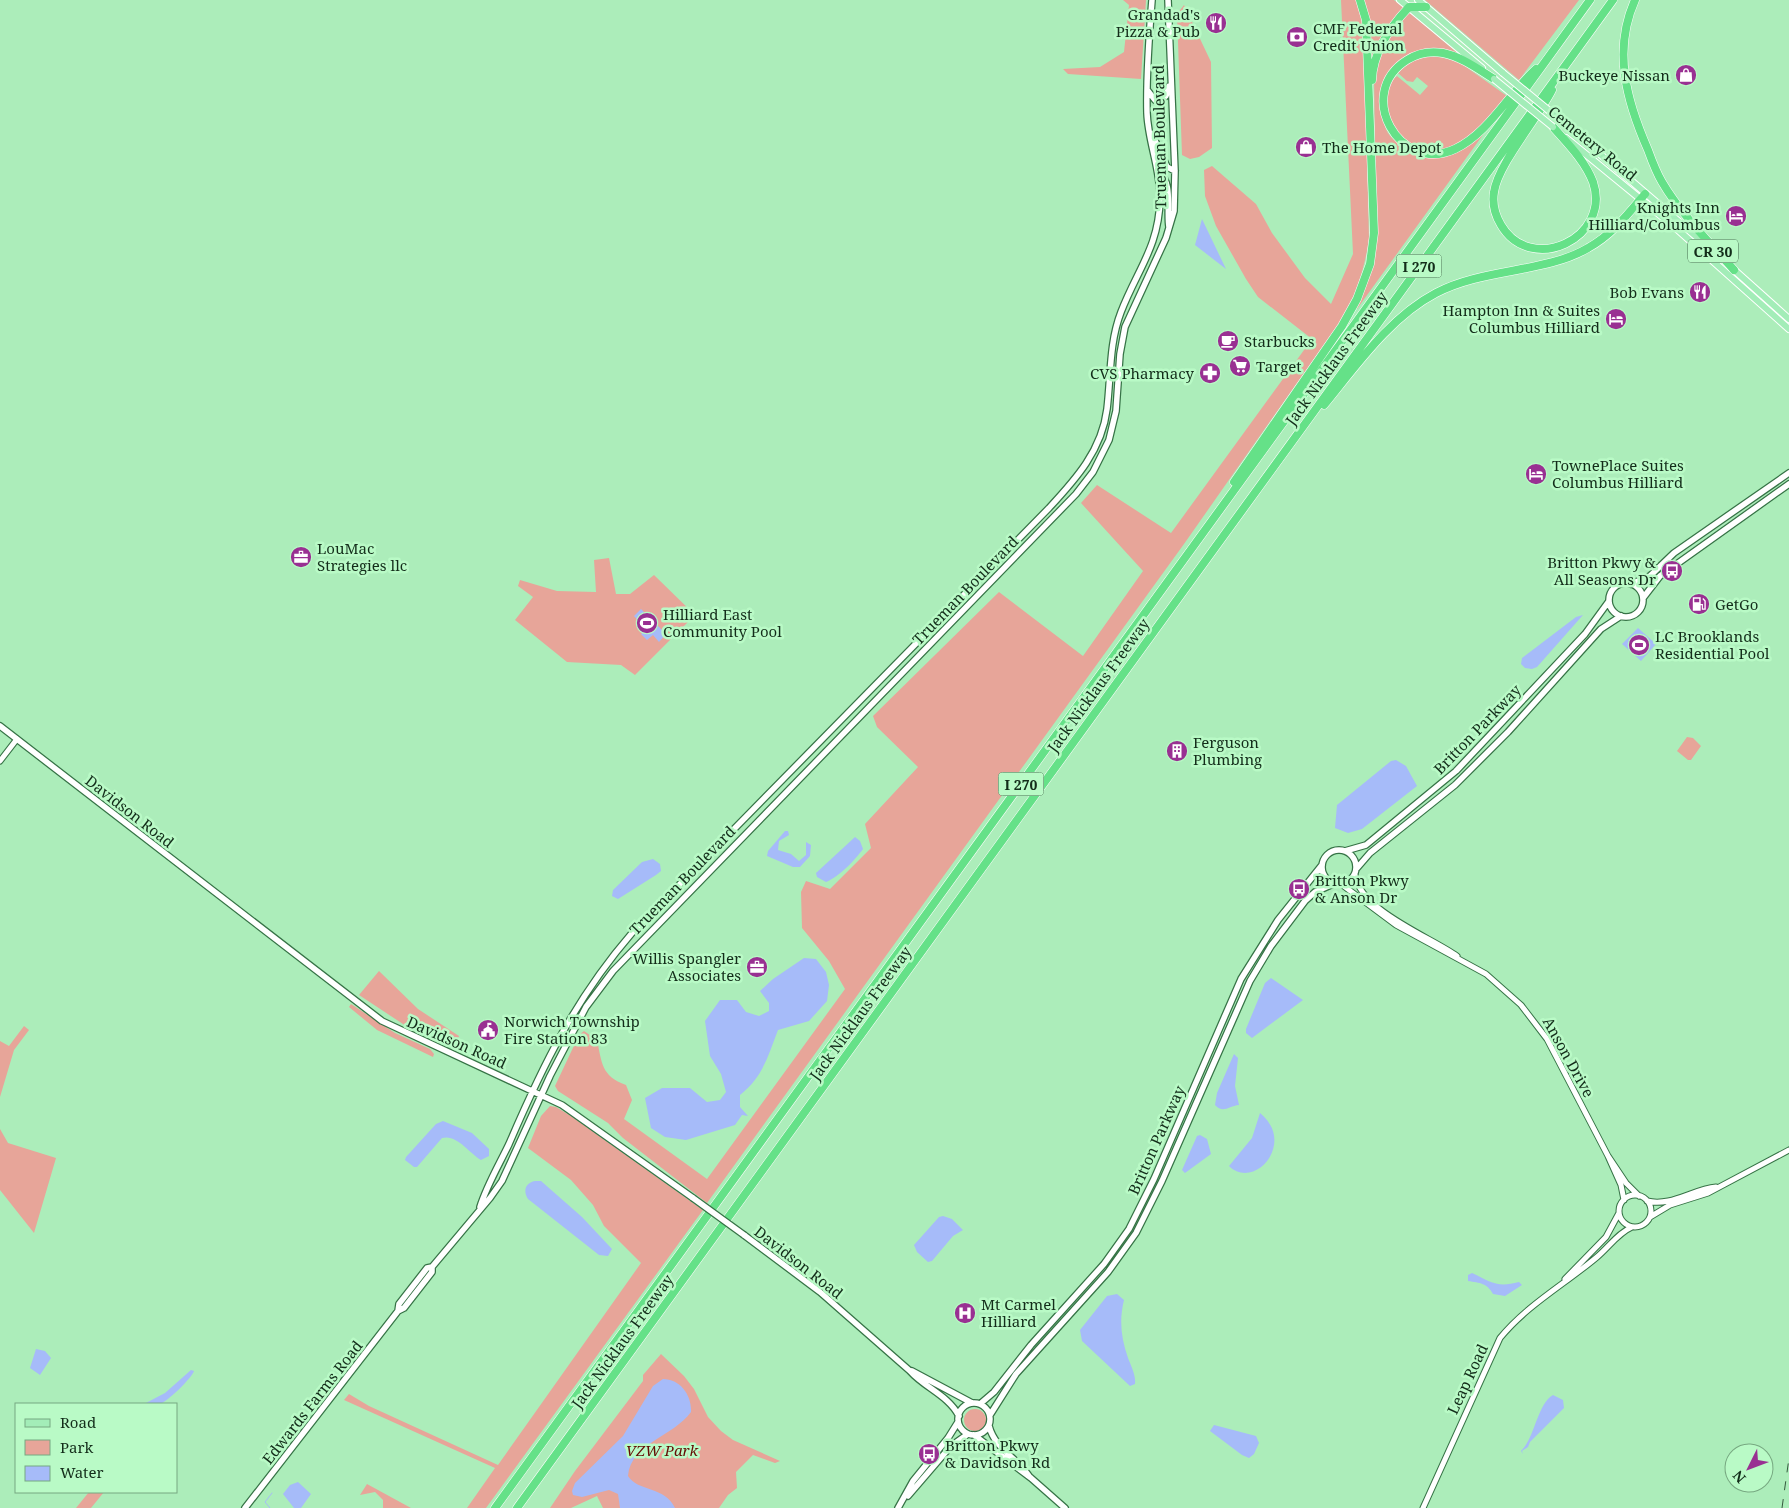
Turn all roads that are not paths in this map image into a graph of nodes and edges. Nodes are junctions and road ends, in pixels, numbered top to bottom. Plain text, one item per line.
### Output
1 (1152, 0) edge
2 (1168, 0) edge
3 (1360, 0) edge
4 (1400, 0) edge
5 (1418, 0) edge
6 (1590, 0) edge
7 (1613, 0) edge
8 (1635, 0) edge
9 (1426, 6) junction
10 (1409, 7) junction
11 (1547, 60) junction
12 (1562, 70) junction
13 (1171, 72) junction
14 (1494, 79) junction
15 (1148, 91) junction
16 (1553, 127) junction
17 (1149, 129) junction
18 (1372, 145) junction
19 (1158, 170) junction
20 (1175, 171) junction
21 (1643, 196) junction
22 (1169, 229) junction
23 (1734, 270) junction
24 (1789, 319) edge
25 (1789, 329) edge
26 (1277, 463) junction
27 (1789, 473) edge
28 (1789, 484) edge
29 (1206, 529) junction
30 (1631, 584) junction
31 (1643, 598) junction
32 (1609, 601) junction
33 (1621, 616) junction
34 (0, 726) edge
35 (17, 739) junction
36 (0, 761) edge
37 (1345, 850) junction
38 (1322, 865) junction
39 (1357, 868) junction
40 (1355, 875) junction
41 (1333, 884) junction
42 (1341, 884) junction
43 (1470, 964) junction
44 (532, 1090) junction
45 (540, 1094) junction
46 (1789, 1150) edge
47 (1608, 1156) junction
48 (1716, 1187) junction
49 (1639, 1196) junction
50 (1624, 1200) junction
51 (1647, 1200) junction
52 (479, 1209) junction
53 (1620, 1212) junction
54 (1650, 1217) junction
55 (1632, 1226) junction
56 (1564, 1281) junction
57 (910, 1370) junction
58 (972, 1403) junction
59 (980, 1404) junction
60 (990, 1415) junction
61 (958, 1419) junction
62 (989, 1426) junction
63 (971, 1435) junction
64 (1030, 1478) junction
65 (904, 1500) junction
66 (245, 1508) edge
67 (495, 1508) edge
68 (517, 1508) edge
69 (898, 1508) edge
70 (1065, 1508) edge
71 (1423, 1508) edge

1 - 15 main road, Trueman Boulevard
2 - 13 main road, Trueman Boulevard
3 - 18 highway
4 - 10 main road, Cemetery Road / CR 30
5 - 9 main road, Cemetery Road / CR 30
6 - 11 highway, Jack Nicklaus Freeway / I 270
7 - 12 highway, Jack Nicklaus Freeway / I 270
8 - 23 highway
9 - 10 highway
9 - 21 main road, Cemetery Road / CR 30, bridge
10 - 14 main road, Cemetery Road / CR 30
10 - 18 highway
11 - 14 highway
11 - 29 highway, Jack Nicklaus Freeway / I 270
12 - 16 highway
12 - 26 highway, Jack Nicklaus Freeway / I 270
13 - 15 main road
13 - 20 main road, Trueman Boulevard
14 - 16 main road, Cemetery Road / CR 30, bridge
15 - 17 main road, Trueman Boulevard
16 - 21 main road, Cemetery Road / CR 30
17 - 19 main road, Trueman Boulevard
17 - 20 main road
18 - 29 highway
19 - 22 main road
19 - 44 main road, Trueman Boulevard
20 - 22 main road, Trueman Boulevard
21 - 23 main road, Cemetery Road / CR 30
21 - 25 main road, Cemetery Road / CR 30
21 - 26 highway
22 - 45 main road, Trueman Boulevard
23 - 24 main road, Cemetery Road / CR 30
26 - 68 highway, Jack Nicklaus Freeway / I 270
27 - 30 main road
28 - 31 main road
29 - 67 highway, Jack Nicklaus Freeway / I 270
30 - 31 main road
30 - 32 main road
31 - 33 main road
32 - 33 main road
32 - 37 main road, Britton Parkway
33 - 39 main road, Britton Parkway
34 - 35 main road, Davidson Road
35 - 36 street
35 - 44 main road, Davidson Road
37 - 38 main road
37 - 39 main road
38 - 41 main road
38 - 59 main road, Britton Parkway
39 - 40 main road
40 - 42 main road
40 - 43 street, Anson Drive
41 - 42 main road
41 - 60 main road, Britton Parkway
42 - 43 street, Anson Drive
43 - 47 street, Anson Drive
44 - 45 main road, Davidson Road
44 - 52 main road, Edwards Farms Road
45 - 52 main road, Edwards Farms Road
45 - 57 main road, Davidson Road, bridge
46 - 48 street
47 - 49 street, Anson Drive
47 - 50 street, Anson Drive
48 - 51 street
48 - 54 street
49 - 50 street
49 - 51 street
50 - 53 street
51 - 54 street
52 - 66 main road, Edwards Farms Road
53 - 55 street
53 - 56 street, Leap Road
54 - 55 street
55 - 56 street, Leap Road
56 - 71 street, Leap Road
57 - 58 main road, Davidson Road
57 - 61 main road, Davidson Road
58 - 59 main road
58 - 61 main road
59 - 60 main road
60 - 62 main road
61 - 63 main road
61 - 65 main road
62 - 63 main road
62 - 64 main road
63 - 64 main road
63 - 65 main road
64 - 70 main road
65 - 69 main road

